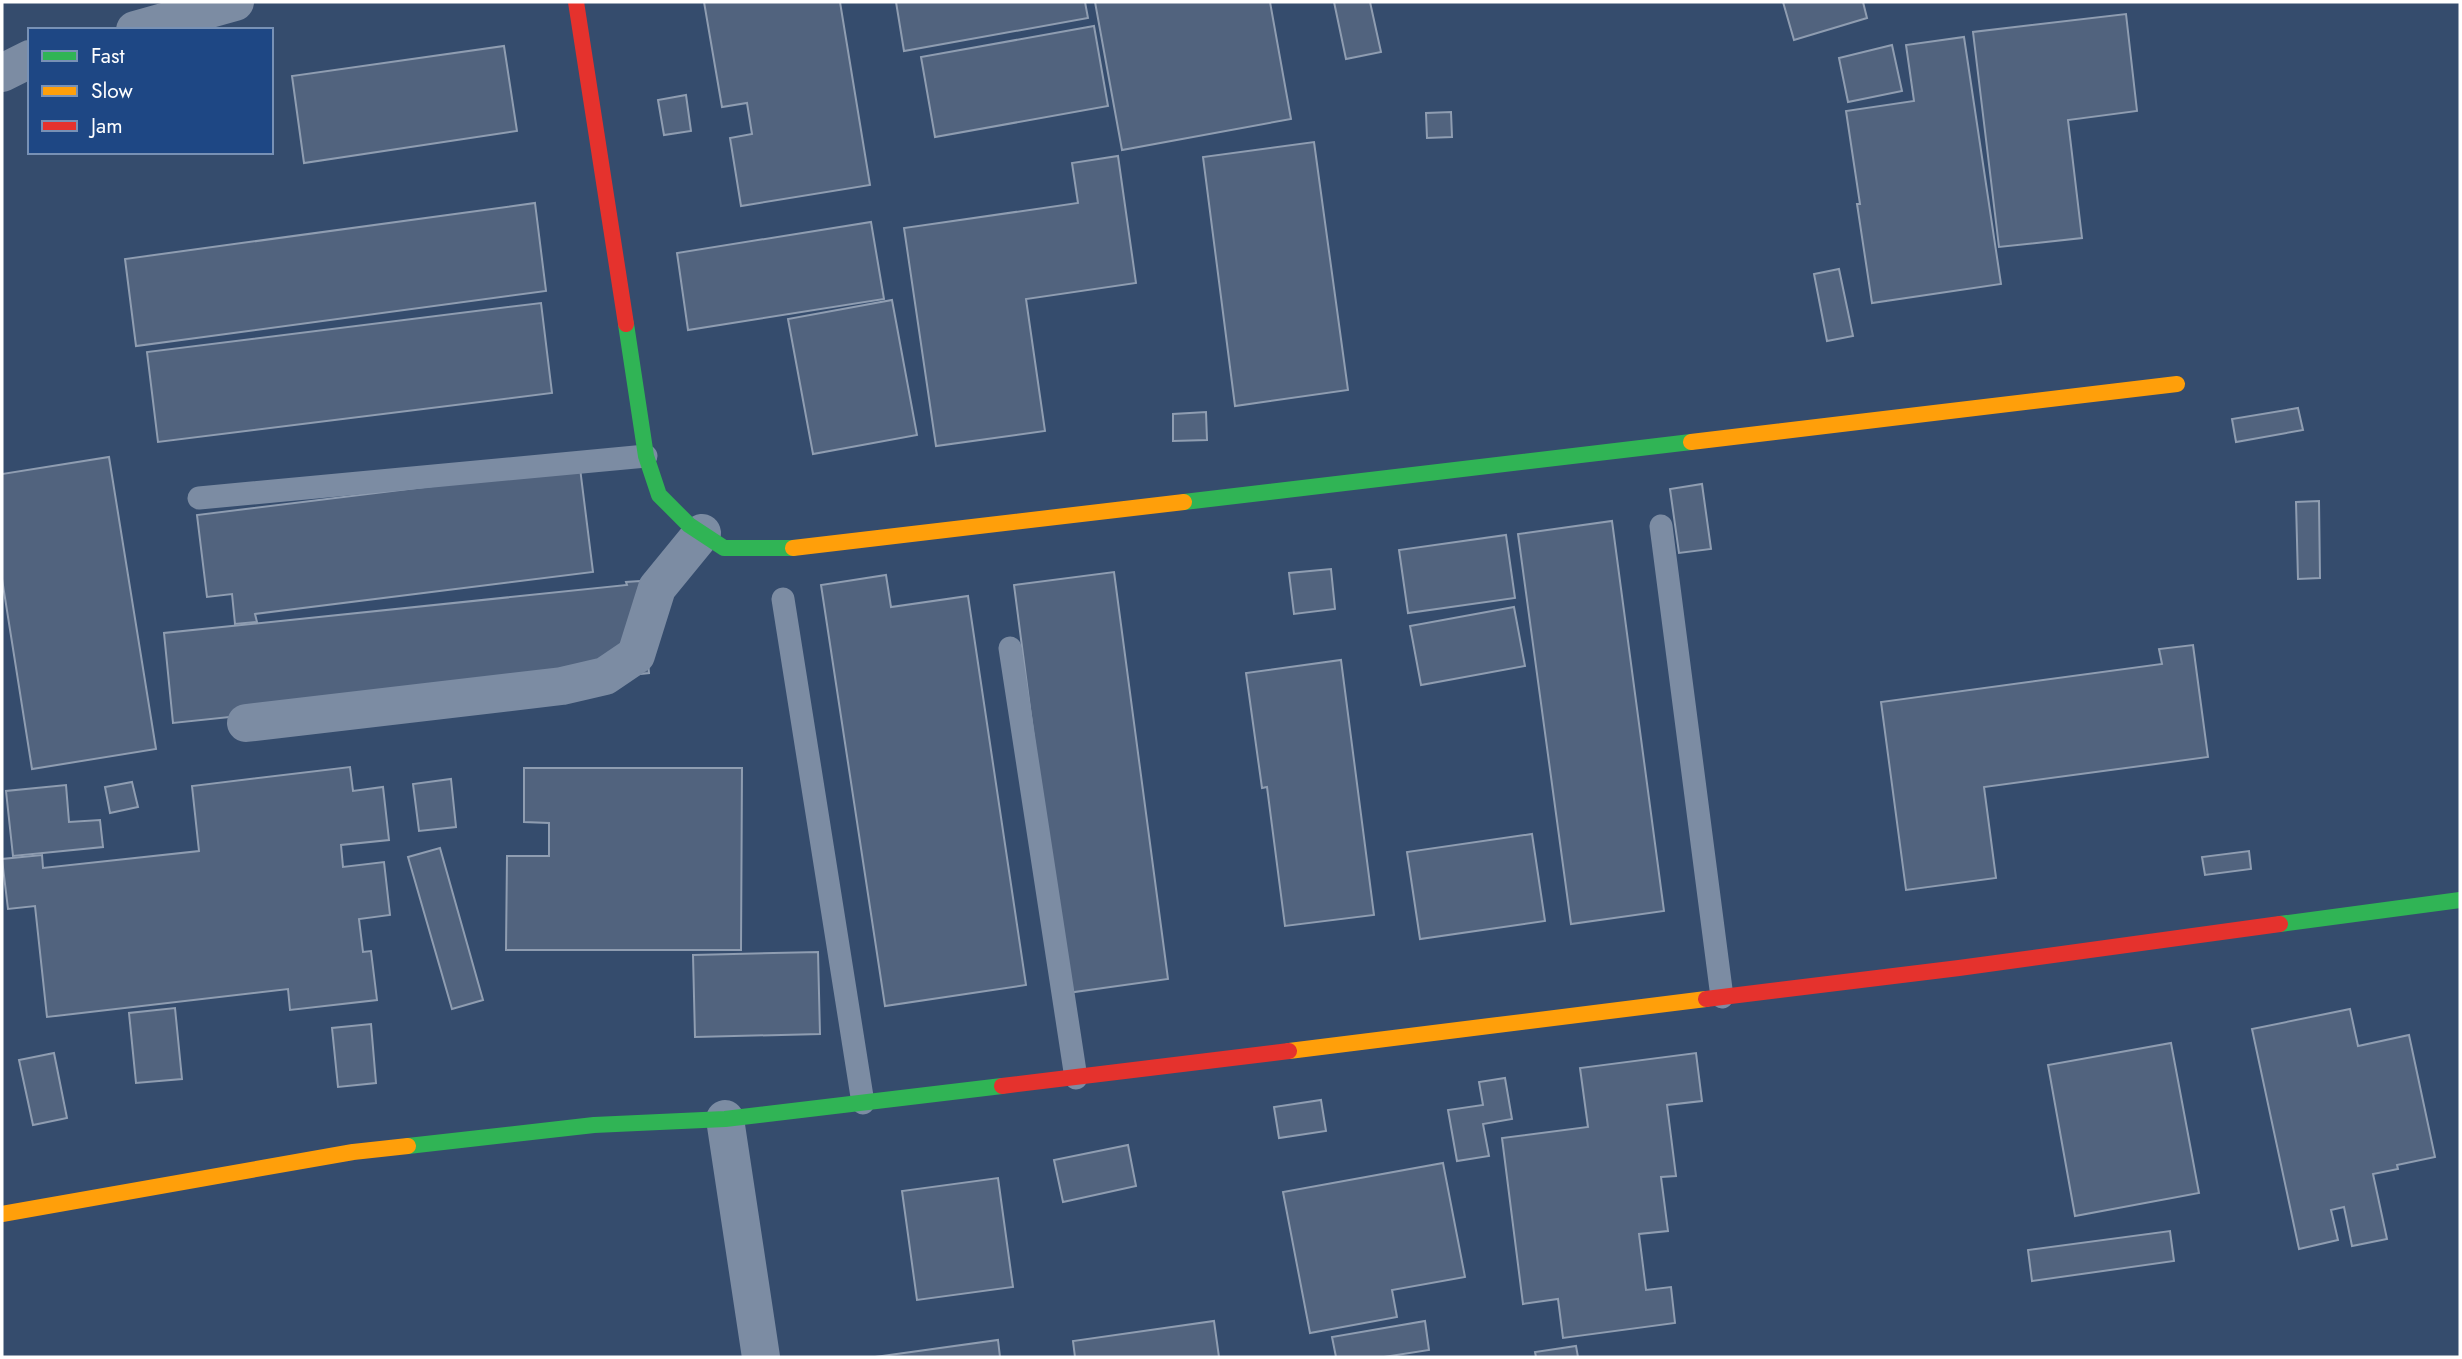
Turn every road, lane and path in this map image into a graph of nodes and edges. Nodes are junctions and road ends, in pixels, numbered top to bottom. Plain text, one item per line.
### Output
1 (235, 2) edge
2 (576, 2) edge
3 (142, 28) edge
4 (28, 60) edge
5 (2, 73) edge
6 (2177, 384) dead end
7 (646, 456) junction
8 (199, 498) dead end
9 (1661, 526) dead end
10 (702, 533) junction
11 (783, 599) dead end
12 (1010, 648) dead end
13 (246, 723) dead end
14 (2460, 900) edge
15 (1723, 997) junction
16 (1076, 1078) junction
17 (863, 1103) junction
18 (725, 1119) junction
19 (2, 1214) edge
20 (761, 1357) edge

1 - 3 street
2 - 7 street
4 - 5 street
6 - 10 street
7 - 8 lane
7 - 10 street
9 - 15 lane
10 - 13 street
11 - 17 lane
12 - 16 lane
14 - 15 street
15 - 16 street
16 - 17 street
17 - 18 street
18 - 19 street
18 - 20 street

